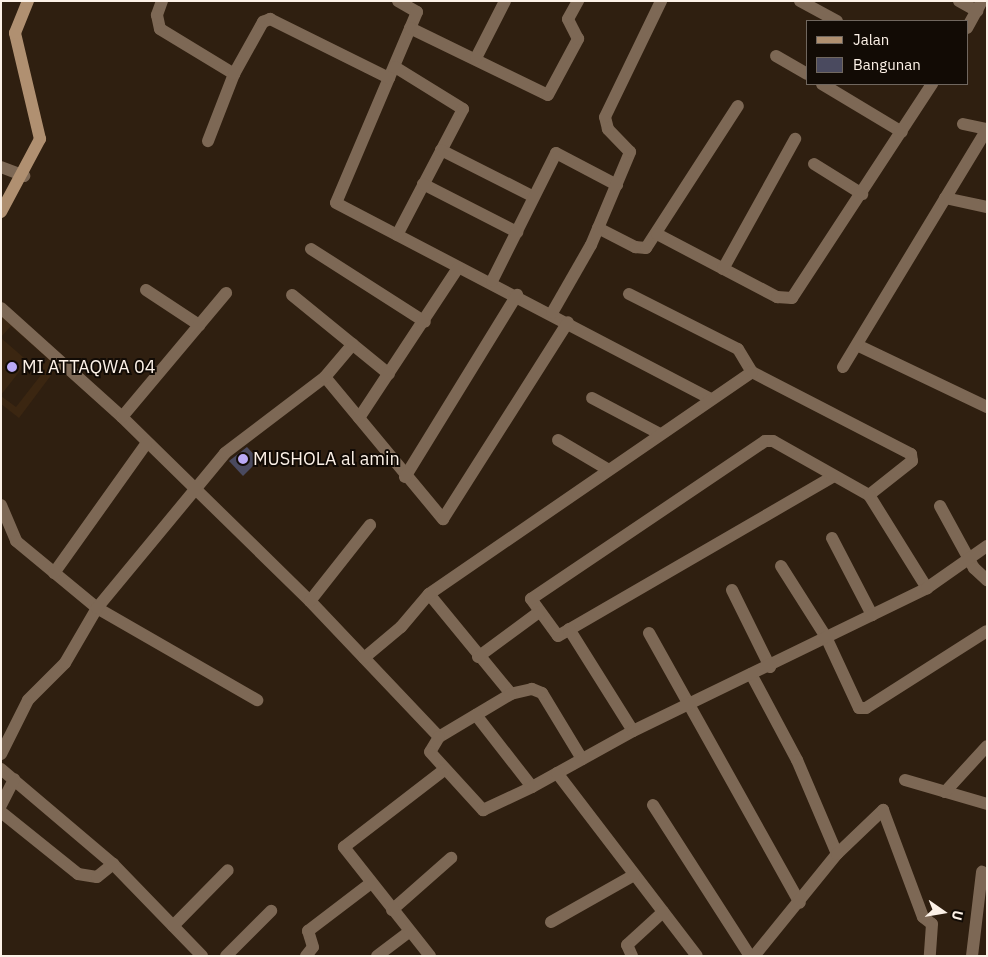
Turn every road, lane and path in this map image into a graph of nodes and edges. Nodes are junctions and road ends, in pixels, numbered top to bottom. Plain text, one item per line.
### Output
1 (28, 1) edge
2 (162, 1) edge
3 (398, 1) edge
4 (505, 1) edge
5 (578, 1) edge
6 (661, 1) edge
7 (800, 1) edge
8 (959, 1) edge
9 (980, 6) edge
10 (420, 7) edge
11 (835, 20) edge
12 (968, 26) edge
13 (410, 28) junction
14 (776, 56) dead end
15 (476, 58) junction
16 (392, 72) junction
17 (806, 73) edge
18 (234, 74) junction
19 (824, 85) edge
20 (931, 85) edge
21 (738, 106) dead end
22 (963, 124) dead end
23 (987, 129) edge
24 (902, 132) junction
25 (795, 140) dead end
26 (208, 141) dead end
27 (441, 150) junction
28 (814, 164) dead end
29 (1, 167) edge
30 (24, 176) junction
31 (423, 184) junction
32 (617, 185) junction
33 (862, 194) junction
34 (532, 196) junction
35 (945, 198) junction
36 (987, 208) edge
37 (1, 212) edge
38 (598, 228) junction
39 (517, 232) junction
40 (657, 234) junction
41 (397, 235) junction
42 (311, 249) dead end
43 (458, 268) junction
44 (723, 270) junction
45 (492, 282) junction
46 (146, 290) dead end
47 (226, 293) dead end
48 (292, 294) dead end
49 (629, 294) dead end
50 (517, 295) junction
51 (1, 308) edge
52 (552, 313) junction
53 (425, 322) junction
54 (568, 322) junction
55 (199, 325) junction
56 (354, 344) junction
57 (857, 345) junction
58 (843, 367) dead end
59 (752, 372) junction
60 (389, 374) junction
61 (325, 377) junction
62 (592, 398) dead end
63 (711, 399) junction
64 (987, 407) edge
65 (122, 417) junction
66 (359, 418) junction
67 (660, 434) junction
68 (558, 440) dead end
69 (146, 444) junction
70 (606, 469) junction
71 (834, 476) junction
72 (405, 477) junction
73 (195, 489) junction
74 (869, 495) junction
75 (1, 505) edge
76 (940, 506) dead end
77 (370, 526) dead end
78 (832, 538) dead end
79 (987, 546) edge
80 (969, 561) junction
81 (781, 566) dead end
82 (54, 573) junction
83 (987, 580) edge
84 (927, 588) junction
85 (732, 590) dead end
86 (429, 594) junction
87 (310, 601) junction
88 (97, 608) junction
89 (538, 612) junction
90 (872, 615) junction
91 (569, 629) junction
92 (987, 631) edge
93 (649, 634) dead end
94 (826, 637) junction
95 (478, 657) junction
96 (364, 658) junction
97 (770, 667) junction
98 (752, 674) junction
99 (511, 694) junction
100 (257, 700) dead end
101 (690, 704) junction
102 (476, 715) junction
103 (633, 731) junction
104 (439, 738) junction
105 (987, 746) edge
106 (1, 754) edge
107 (582, 759) junction
108 (1, 769) edge
109 (444, 770) junction
110 (558, 773) junction
111 (14, 779) junction
112 (905, 780) dead end
113 (532, 787) junction
114 (945, 792) junction
115 (987, 804) edge
116 (1, 805) edge
117 (653, 805) dead end
118 (1, 812) edge
119 (837, 854) junction
120 (450, 858) dead end
121 (113, 864) junction
122 (228, 870) dead end
123 (982, 872) dead end
124 (634, 875) junction
125 (371, 883) junction
126 (800, 904) junction
127 (392, 910) junction
128 (271, 911) dead end
129 (663, 912) junction
130 (551, 922) dead end
131 (173, 926) junction
132 (408, 933) junction
133 (202, 956) edge
134 (226, 956) edge
135 (306, 956) edge
136 (377, 956) edge
137 (430, 956) edge
138 (632, 956) edge
139 (697, 956) edge
140 (750, 956) edge
141 (754, 956) edge
142 (930, 956) edge
143 (972, 956) edge

1 - 30 street
2 - 18 street
3 - 10 street
4 - 15 street
5 - 15 street
6 - 32 street
7 - 11 street
8 - 9 street
9 - 12 street
10 - 13 street
13 - 15 street
13 - 16 street
14 - 17 street
16 - 18 street
16 - 27 street
16 - 41 street
18 - 26 street
19 - 24 street
20 - 24 street
21 - 40 street
22 - 23 street
23 - 35 street
24 - 33 street
25 - 44 street
27 - 31 street
27 - 34 street
28 - 33 street
29 - 30 street
30 - 37 street
31 - 39 street
31 - 41 street
32 - 34 street
32 - 38 street
33 - 44 street
34 - 39 street
35 - 36 street
35 - 57 street
38 - 40 street
38 - 52 street
39 - 45 street
40 - 44 street
41 - 43 street
42 - 53 street
43 - 45 street
43 - 53 street
45 - 50 street
46 - 55 street
47 - 55 street
48 - 56 street
49 - 59 street
50 - 52 street
50 - 72 street
51 - 65 street
52 - 54 street
53 - 60 street
54 - 63 street
54 - 72 street
55 - 65 street
56 - 60 street
56 - 61 street
57 - 58 street
57 - 64 street
59 - 63 street
59 - 74 street
60 - 66 street
61 - 66 street
61 - 73 street
62 - 67 street
63 - 67 street
65 - 69 street
66 - 72 street
67 - 70 street
68 - 70 street
69 - 73 street
69 - 82 street
70 - 86 street
71 - 74 street
71 - 89 street
71 - 91 street
73 - 87 street
73 - 88 street
74 - 84 street
75 - 82 street
76 - 80 street
77 - 87 street
78 - 90 street
79 - 80 street
80 - 83 street
80 - 84 street
81 - 94 street
82 - 88 street
84 - 90 street
85 - 97 street
86 - 95 street
86 - 96 street
87 - 96 street
88 - 100 street
88 - 106 street
89 - 91 street
89 - 95 street
90 - 94 street
91 - 103 street
92 - 94 street
93 - 101 street
94 - 97 street
95 - 99 street
96 - 104 street
97 - 98 street
98 - 101 street
98 - 119 street
99 - 102 street
99 - 107 street
101 - 103 street
101 - 126 street
102 - 104 street
102 - 113 street
103 - 107 street
104 - 109 street
105 - 114 street
107 - 110 street
108 - 111 street
109 - 113 street
109 - 125 street
110 - 113 street
110 - 124 street
111 - 116 street
111 - 121 street
112 - 114 street
114 - 115 street
117 - 140 street
118 - 121 street
119 - 126 street
119 - 142 street
120 - 127 street
121 - 131 street
122 - 131 street
123 - 143 street
124 - 129 street
124 - 130 street
125 - 127 street
125 - 135 street
126 - 141 street
127 - 132 street
128 - 134 street
129 - 138 street
129 - 139 street
131 - 133 street
132 - 136 street
132 - 137 street

